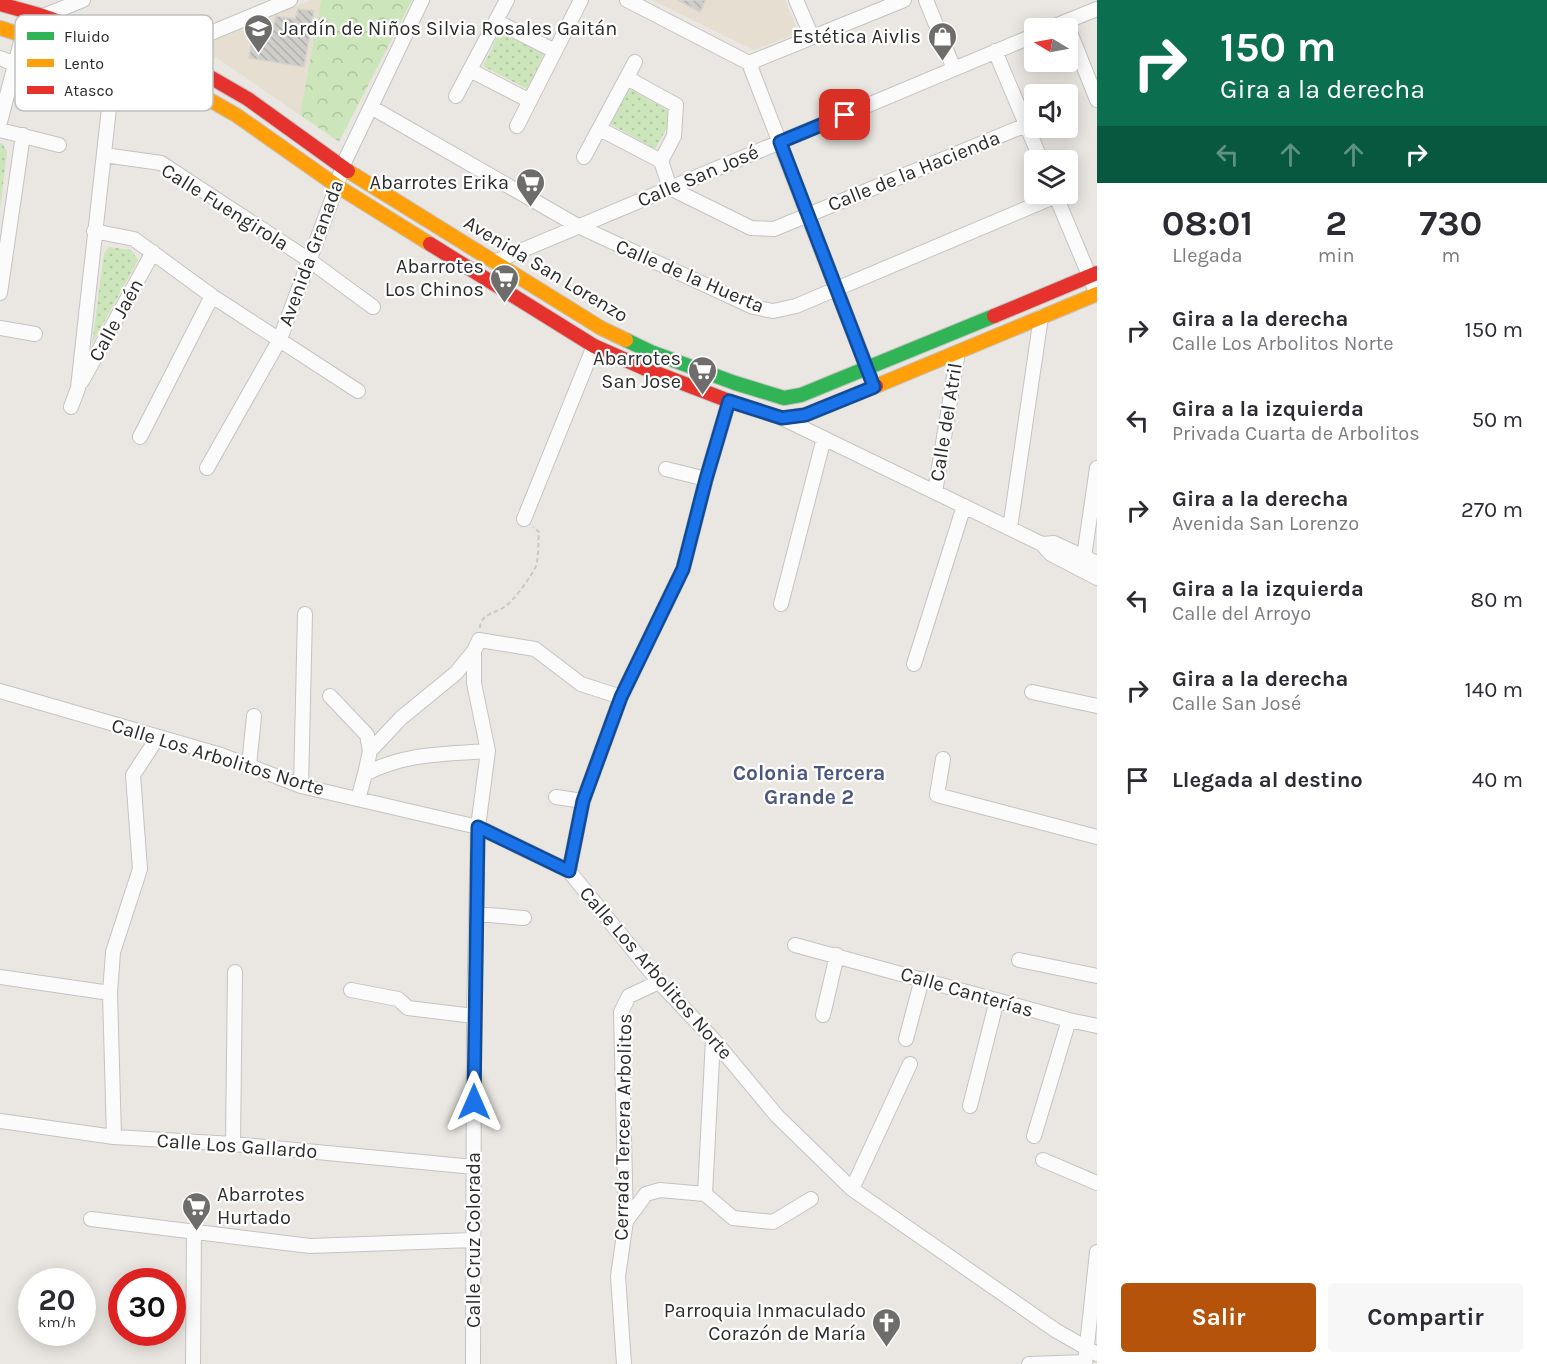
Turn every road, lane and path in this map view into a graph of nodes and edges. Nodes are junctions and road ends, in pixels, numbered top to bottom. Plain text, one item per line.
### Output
1 (83, 0) edge
2 (290, 0) edge
3 (422, 0) edge
4 (507, 0) edge
5 (581, 0) edge
6 (627, 0) edge
7 (796, 0) edge
8 (904, 0) edge
9 (926, 0) edge
10 (0, 4) edge
11 (1097, 9) edge
12 (39, 15) edge
13 (46, 15) edge
14 (1076, 18) edge
15 (496, 21) junction
16 (0, 28) edge
17 (15, 32) edge
18 (213, 32) edge
19 (812, 37) junction
20 (1024, 39) edge
21 (555, 51) junction
22 (995, 51) junction
23 (1078, 52) edge
24 (0, 58) edge
25 (15, 61) edge
26 (635, 62) dead end
27 (749, 63) junction
28 (15, 65) edge
29 (954, 69) junction
30 (470, 70) junction
31 (627, 78) junction
32 (213, 79) edge
33 (456, 96) dead end
34 (1097, 100) edge
35 (530, 101) junction
36 (213, 102) edge
37 (371, 107) junction
38 (109, 111) edge
39 (1024, 120) edge
40 (0, 122) edge
41 (517, 126) dead end
42 (1024, 126) edge
43 (0, 129) edge
44 (600, 129) junction
45 (23, 135) junction
46 (780, 142) junction
47 (59, 145) dead end
48 (104, 155) junction
49 (584, 158) dead end
50 (661, 161) junction
51 (342, 167) junction
52 (337, 186) junction
53 (670, 188) junction
54 (1034, 204) edge
55 (1059, 204) edge
56 (808, 215) junction
57 (578, 226) junction
58 (94, 231) junction
59 (153, 252) junction
60 (309, 260) junction
61 (494, 262) junction
62 (1093, 275) edge
63 (836, 290) junction
64 (0, 293) edge
65 (1097, 294) edge
66 (212, 296) junction
67 (373, 307) dead end
68 (1041, 317) junction
69 (977, 322) junction
70 (0, 328) edge
71 (35, 334) dead end
72 (280, 339) junction
73 (985, 340) junction
74 (594, 346) junction
75 (958, 352) junction
76 (866, 368) junction
77 (874, 387) junction
78 (78, 388) junction
79 (358, 391) dead end
80 (784, 398) junction
81 (729, 401) junction
82 (71, 407) dead end
83 (782, 418) junction
84 (140, 437) dead end
85 (824, 438) junction
86 (207, 468) dead end
87 (1097, 468) edge
88 (666, 469) dead end
89 (706, 479) junction
90 (935, 492) junction
91 (964, 506) junction
92 (524, 519) joint
93 (1010, 528) junction
94 (1042, 544) junction
95 (1084, 557) junction
96 (1097, 563) edge
97 (1097, 578) edge
98 (781, 604) dead end
99 (305, 614) dead end
100 (477, 646) junction
101 (914, 664) dead end
102 (0, 691) edge
103 (1032, 692) dead end
104 (330, 696) dead end
105 (621, 697) junction
106 (1097, 706) edge
107 (254, 716) dead end
108 (158, 737) junction
109 (370, 751) junction
110 (488, 751) junction
111 (943, 759) dead end
112 (249, 766) junction
113 (365, 774) junction
114 (301, 786) junction
115 (556, 797) dead end
116 (358, 799) junction
117 (583, 801) junction
118 (478, 827) junction
119 (1097, 837) edge
120 (569, 871) junction
121 (476, 914) junction
122 (525, 918) dead end
123 (795, 945) dead end
124 (837, 956) junction
125 (1019, 960) dead end
126 (235, 972) dead end
127 (1097, 976) edge
128 (0, 977) edge
129 (922, 979) junction
130 (659, 982) junction
131 (351, 990) dead end
132 (110, 993) junction
133 (997, 1000) junction
134 (824, 1015) dead end
135 (474, 1016) junction
136 (1069, 1020) junction
137 (1097, 1026) edge
138 (713, 1039) junction
139 (906, 1039) dead end
140 (910, 1064) dead end
141 (970, 1106) dead end
142 (0, 1121) edge
143 (1034, 1136) dead end
144 (114, 1137) junction
145 (233, 1144) junction
146 (1043, 1160) dead end
147 (474, 1167) junction
148 (1097, 1183) edge
149 (852, 1189) junction
150 (705, 1194) junction
151 (811, 1198) dead end
152 (90, 1219) dead end
153 (626, 1221) junction
154 (194, 1232) junction
155 (473, 1240) junction
156 (1097, 1252) edge
157 (1089, 1357) edge
158 (193, 1364) edge
159 (473, 1364) edge
160 (624, 1364) edge
161 (1029, 1364) edge

1 - 13 street
2 - 18 street
3 - 37 street, Avenida Granada
4 - 15 street
5 - 21 street
6 - 27 street
7 - 19 street
8 - 19 street
9 - 29 street
10 - 12 street, Avenida San Lorenzo
11 - 14 street
15 - 21 street
15 - 30 street
16 - 17 street, Avenida San Lorenzo
19 - 27 street
20 - 22 street, Calle San José
21 - 35 street
22 - 29 street, Calle San José
22 - 39 street
23 - 34 street
24 - 25 street
26 - 31 street
27 - 46 street
28 - 40 street
29 - 46 street, Calle San José
30 - 33 street
30 - 35 street
31 - 44 street
31 - 50 street
32 - 51 street, Avenida San Lorenzo
35 - 41 street
36 - 52 street, Avenida San Lorenzo
37 - 51 street, Avenida Granada
37 - 57 street, Calle de la Huerta
38 - 48 street
42 - 56 street, Calle de la Hacienda
43 - 45 street
44 - 49 street
44 - 50 street
45 - 47 street
45 - 64 street
46 - 53 street, Calle San José
46 - 56 street
48 - 58 street
48 - 60 street, Calle Fuengirola
50 - 53 street
51 - 52 street, Avenida Granada
51 - 61 street, Avenida San Lorenzo
52 - 60 street, Avenida Granada
52 - 74 street, Avenida San Lorenzo
53 - 56 street, Calle de la Hacienda
53 - 57 street, Calle San José
54 - 63 street, Calle de la Huerta
55 - 62 street
56 - 63 street
57 - 61 street, Calle San José
57 - 63 street, Calle de la Huerta
58 - 59 street
58 - 78 street
59 - 66 street
59 - 78 street, Calle Jaén
60 - 67 street, Calle Fuengirola
60 - 72 street, Avenida Granada
61 - 80 street, Avenida San Lorenzo
62 - 65 street
62 - 69 street
63 - 76 street
65 - 68 street, Avenida San Lorenzo
66 - 72 street
66 - 84 street
68 - 73 street, Avenida San Lorenzo
68 - 93 street
69 - 73 street
69 - 76 street
70 - 71 street
72 - 79 street
72 - 86 street, Avenida Granada
73 - 75 street, Avenida San Lorenzo
74 - 81 street, Avenida San Lorenzo
74 - 92 street
75 - 77 street, Avenida San Lorenzo
75 - 90 street, Calle del Atril
76 - 77 street
76 - 80 street
77 - 83 street, Avenida San Lorenzo
78 - 82 street
80 - 83 street
81 - 83 street, Avenida San Lorenzo
81 - 89 street
83 - 85 street
85 - 90 street
85 - 98 street
87 - 95 street
88 - 89 street
89 - 105 street
90 - 91 street
91 - 93 street
91 - 101 street
92 - 100 path
93 - 94 street
94 - 95 street
94 - 97 street
95 - 96 street
99 - 114 street
100 - 105 street
100 - 109 street
100 - 110 street, Calle Cruz Colorada
102 - 108 street, Calle Los Arbolitos Norte
103 - 106 street
104 - 109 street
105 - 117 street
107 - 112 street
108 - 112 street, Calle Los Arbolitos Norte
108 - 132 street
109 - 113 street
110 - 113 street
110 - 118 street, Calle Cruz Colorada
111 - 119 street
112 - 114 street, Calle Los Arbolitos Norte
113 - 116 street
114 - 116 street, Calle Los Arbolitos Norte
115 - 117 street
116 - 118 street, Calle Los Arbolitos Norte
117 - 120 street
118 - 120 street, Calle Los Arbolitos Norte
118 - 121 street, Calle Cruz Colorada
120 - 130 street, Calle Los Arbolitos Norte
121 - 122 street
121 - 135 street, Calle Cruz Colorada
123 - 124 street, Calle Canterías
124 - 129 street, Calle Canterías
124 - 134 street
125 - 127 street
126 - 145 street
128 - 132 street
129 - 133 street, Calle Canterías
129 - 139 street
130 - 138 street, Calle Los Arbolitos Norte
130 - 153 street, Cerrada Tercera Arbolitos
131 - 135 street
132 - 144 street
133 - 136 street, Calle Canterías
133 - 141 street
135 - 147 street, Calle Cruz Colorada
136 - 137 street, Calle Canterías
136 - 143 street
138 - 149 street, Calle Los Arbolitos Norte
138 - 150 street
140 - 149 street
142 - 144 street, Calle Los Gallardo
144 - 145 street, Calle Los Gallardo
145 - 147 street, Calle Los Gallardo
146 - 148 street
147 - 155 street, Calle Cruz Colorada
149 - 157 street, Calle Los Arbolitos Norte
150 - 151 street
150 - 153 street
152 - 154 street
153 - 160 street, Cerrada Tercera Arbolitos
154 - 155 street
154 - 158 street
155 - 159 street, Calle Cruz Colorada
156 - 157 street
157 - 161 street

